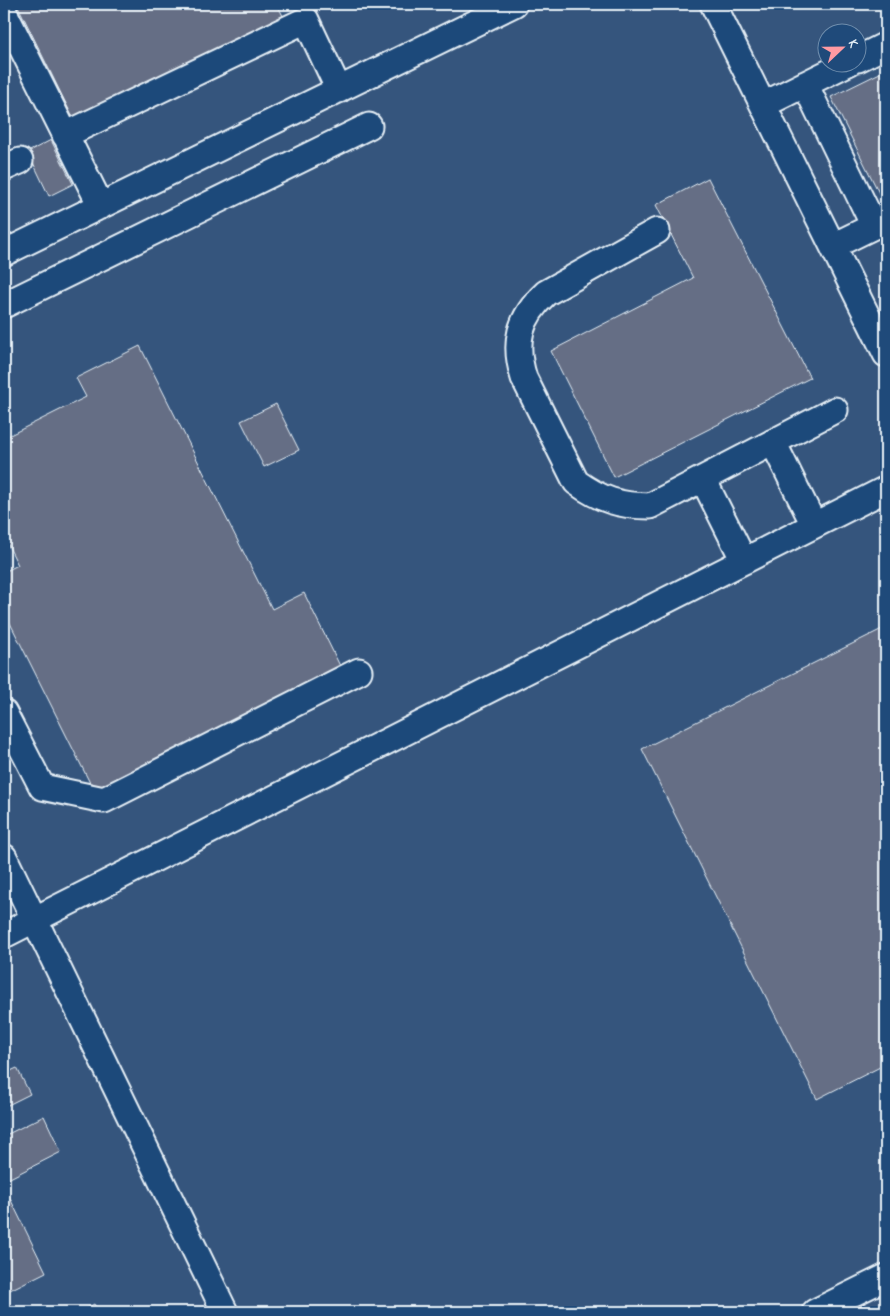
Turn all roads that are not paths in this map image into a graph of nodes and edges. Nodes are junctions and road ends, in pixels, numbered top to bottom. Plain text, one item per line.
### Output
1 (514, 4) edge
2 (713, 4) edge
3 (4, 12) edge
4 (886, 45) edge
5 (868, 54) edge
6 (830, 72) edge
7 (806, 84) junction
8 (339, 90) junction
9 (763, 104) junction
10 (369, 126) dead end
11 (65, 134) junction
12 (101, 206) junction
13 (880, 223) edge
14 (657, 231) dead end
15 (833, 246) junction
16 (4, 253) edge
17 (4, 305) edge
18 (886, 354) edge
19 (835, 410) dead end
20 (773, 442) junction
21 (703, 478) junction
22 (886, 489) edge
23 (814, 526) junction
24 (744, 561) junction
25 (359, 670) dead end
26 (4, 713) edge
27 (4, 857) edge
28 (34, 920) junction
29 (4, 935) edge
30 (886, 1276) edge
31 (225, 1312) edge
32 (815, 1312) edge

1 - 8 street
2 - 9 street
3 - 11 street
4 - 5 street
6 - 7 street
7 - 9 street
7 - 13 street
8 - 11 street
8 - 12 street
9 - 15 street
10 - 17 street
11 - 12 street
12 - 16 street
13 - 15 street
14 - 21 street
15 - 18 street
19 - 20 street
20 - 21 street
20 - 23 street
21 - 24 street
22 - 23 street
23 - 24 street
24 - 28 street
25 - 26 street
27 - 28 street
28 - 29 street
28 - 31 street
30 - 32 street

